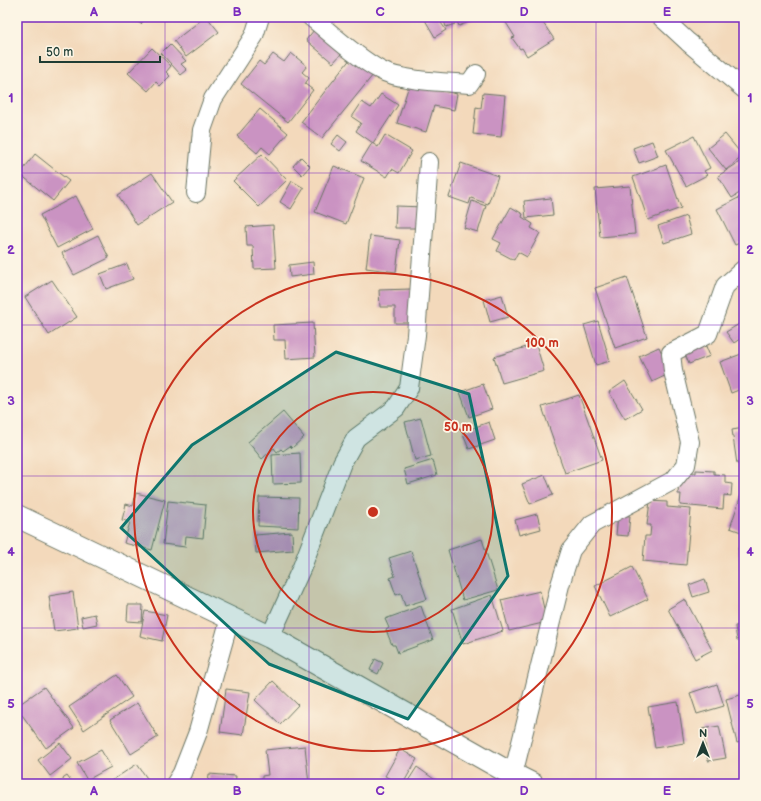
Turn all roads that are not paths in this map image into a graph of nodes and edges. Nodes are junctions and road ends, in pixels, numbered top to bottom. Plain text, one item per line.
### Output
1 (260, 17) edge
2 (311, 17) edge
3 (661, 17) edge
4 (476, 74) dead end
5 (744, 89) edge
6 (429, 162) dead end
7 (196, 193) dead end
8 (744, 269) edge
9 (17, 516) edge
10 (230, 618) junction
11 (270, 637) junction
12 (522, 779) edge
13 (175, 784) edge

1 - 7 street
2 - 4 street
3 - 5 street
6 - 11 street
8 - 12 street
9 - 10 main road
10 - 11 main road
10 - 13 street
11 - 12 main road

